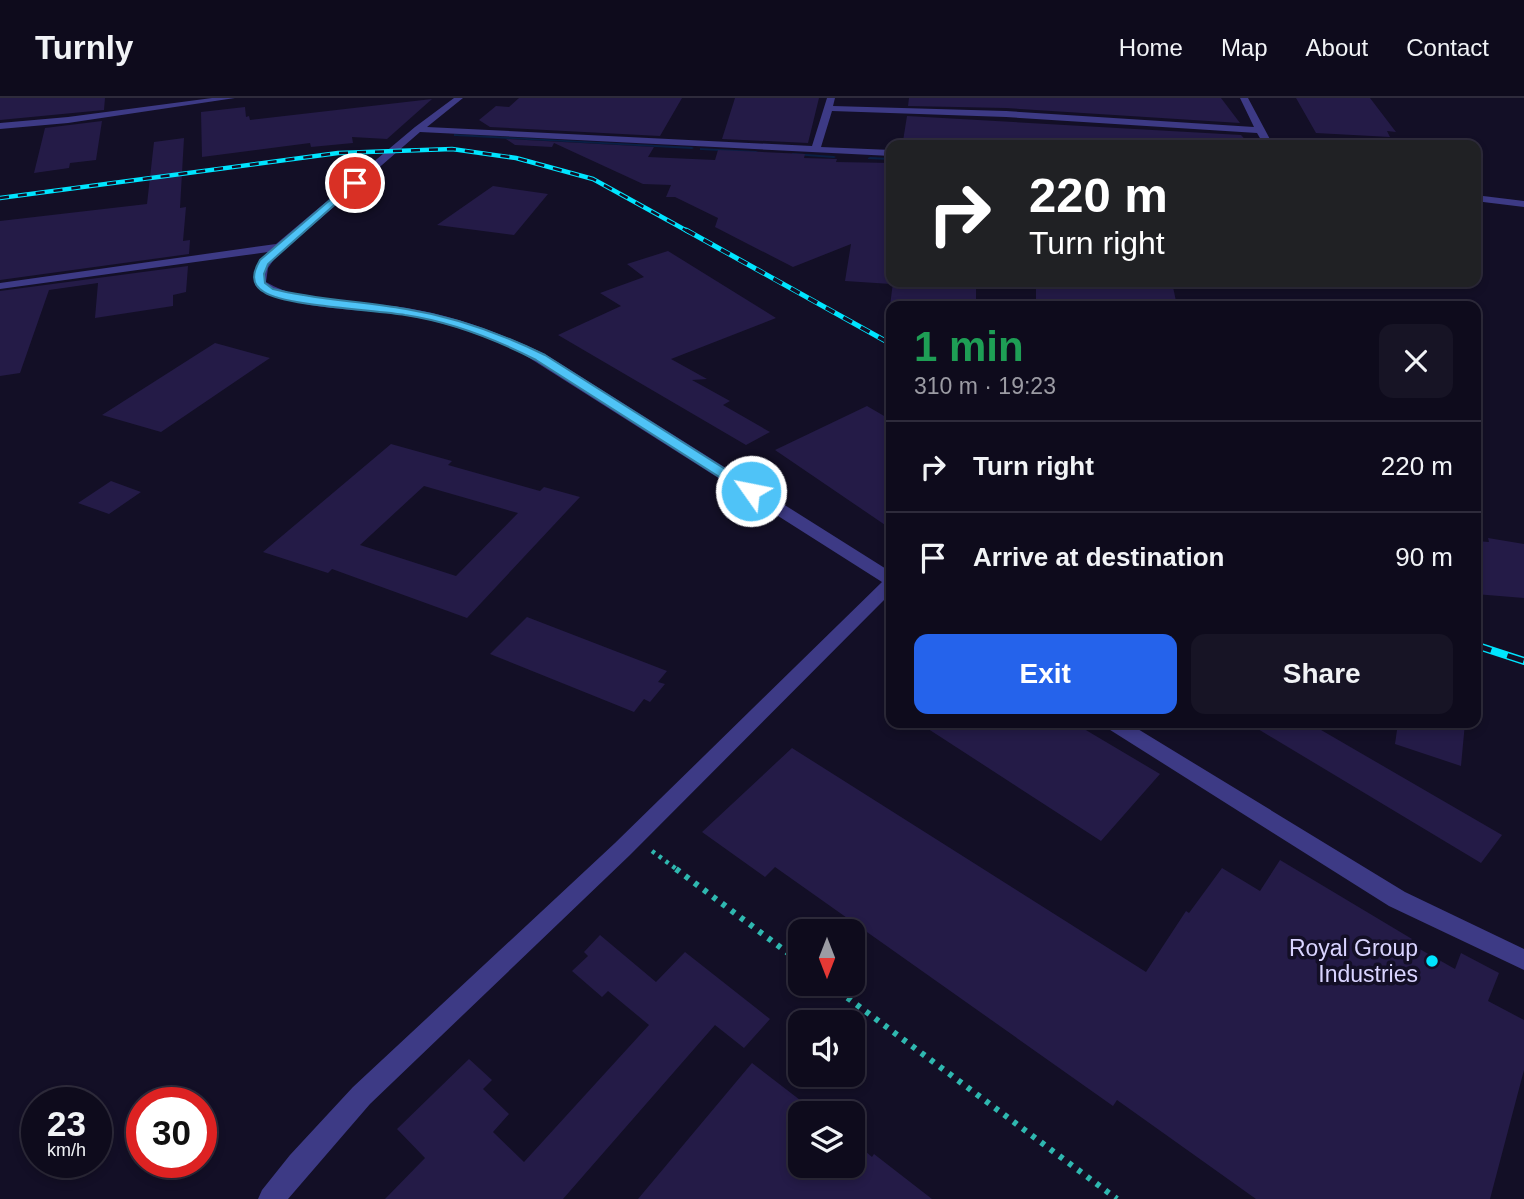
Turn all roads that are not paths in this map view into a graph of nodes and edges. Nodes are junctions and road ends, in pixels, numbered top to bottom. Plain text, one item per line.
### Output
1 (231, 98) edge
2 (459, 98) edge
3 (1244, 98) edge
4 (829, 103) edge
5 (0, 126) edge
6 (418, 129) junction
7 (1259, 130) junction
8 (1265, 140) edge
9 (816, 149) junction
10 (886, 153) edge
11 (1481, 199) edge
12 (1524, 204) edge
13 (279, 247) junction
14 (0, 286) edge
15 (886, 579) edge
16 (886, 587) edge
17 (1122, 728) edge
18 (1524, 960) edge
19 (271, 1199) edge

1 - 5 street
2 - 6 street
3 - 7 street
4 - 7 street
4 - 9 street
6 - 9 street
6 - 13 street
7 - 8 street
9 - 10 street
11 - 12 street
13 - 14 street
13 - 15 street
16 - 19 street
17 - 18 street

